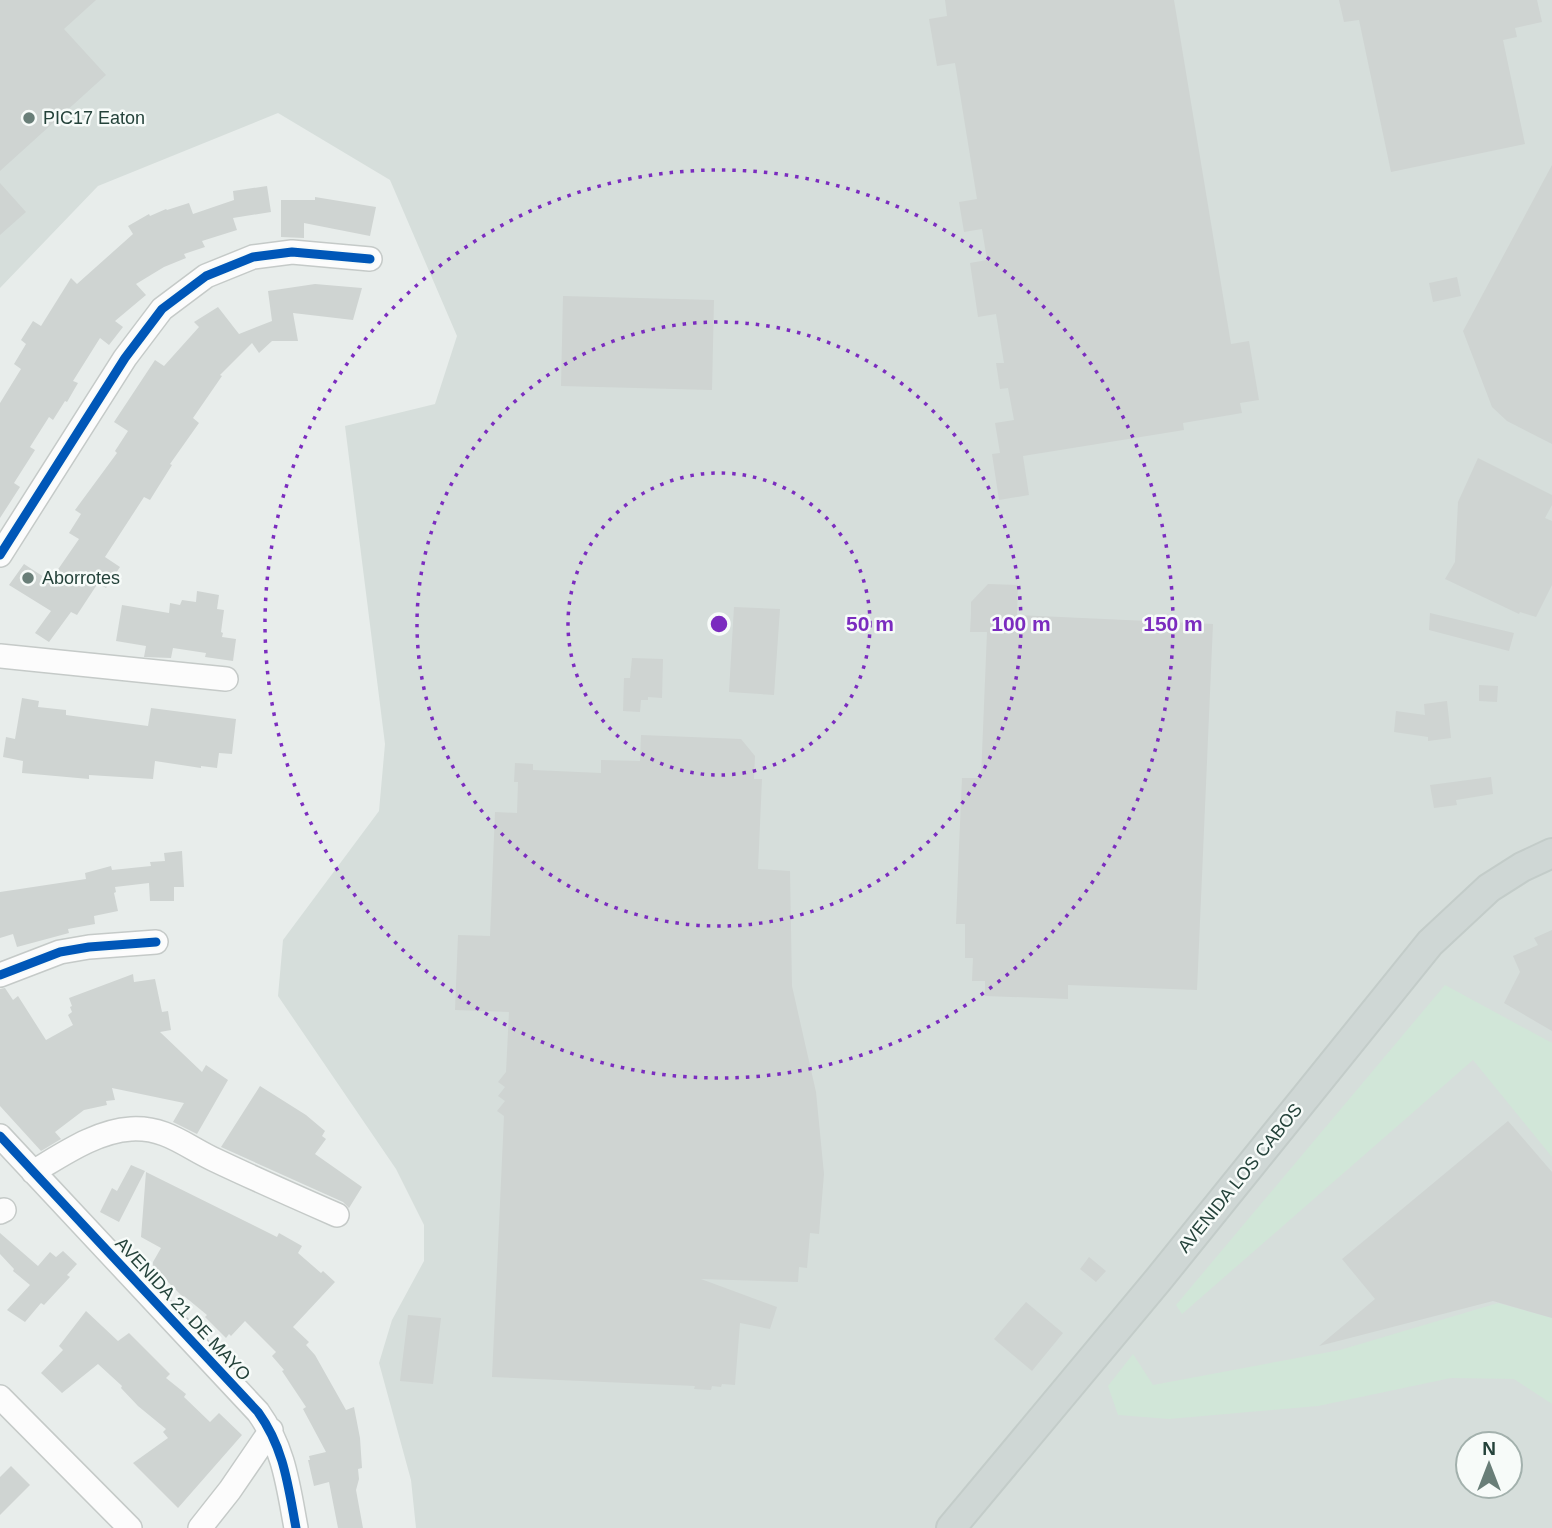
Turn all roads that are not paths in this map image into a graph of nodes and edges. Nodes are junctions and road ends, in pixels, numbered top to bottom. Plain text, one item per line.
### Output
1 (369, 259) dead end
2 (0, 555) edge
3 (0, 656) edge
4 (226, 679) dead end
5 (1552, 853) edge
6 (156, 942) dead end
7 (0, 975) edge
8 (0, 1136) edge
9 (33, 1172) junction
10 (337, 1215) dead end
11 (0, 1397) edge
12 (271, 1430) junction
13 (130, 1528) edge
14 (201, 1528) edge
15 (296, 1528) edge
16 (951, 1528) edge

1 - 2 street
3 - 4 street
5 - 16 main road, AVENIDA LOS CABOS
6 - 7 street
8 - 9 street, AVENIDA 21 DE MAYO
9 - 10 street
9 - 12 street, AVENIDA 21 DE MAYO
11 - 13 street
12 - 14 street
12 - 15 street, AVENIDA 21 DE MAYO

